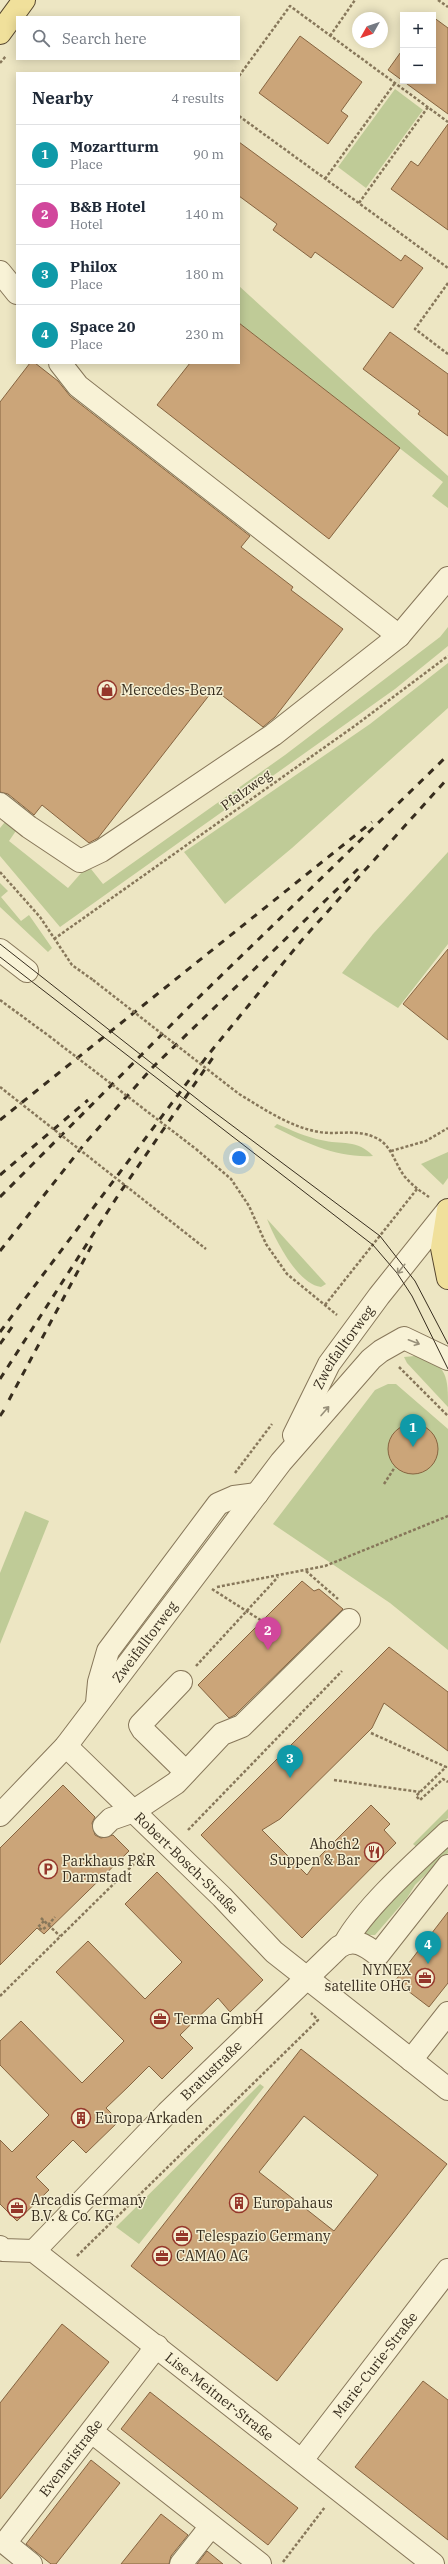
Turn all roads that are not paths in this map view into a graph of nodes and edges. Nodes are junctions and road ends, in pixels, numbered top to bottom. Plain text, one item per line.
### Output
1 (24, 0) edge
2 (0, 33) edge
3 (0, 272) edge
4 (16, 292) edge
5 (61, 364) edge
6 (448, 578) edge
7 (399, 636) junction
8 (0, 804) edge
9 (0, 950) edge
10 (26, 971) dead end
11 (443, 1207) edge
12 (448, 1278) edge
13 (448, 1358) edge
14 (281, 1462) junction
15 (349, 1620) road end
16 (181, 1682) road end
17 (66, 1746) junction
18 (186, 1772) junction
19 (134, 1811) junction
20 (0, 1815) edge
21 (104, 1826) dead end
22 (448, 1832) edge
23 (448, 1866) edge
24 (345, 1943) junction
25 (308, 1979) junction
26 (448, 2013) edge
27 (411, 2060) junction
28 (448, 2089) edge
29 (0, 2247) edge
30 (34, 2251) junction
31 (448, 2270) edge
32 (157, 2346) junction
33 (92, 2432) junction
34 (302, 2460) junction
35 (211, 2526) junction
36 (31, 2564) edge
37 (181, 2564) edge
38 (260, 2564) edge
39 (433, 2564) edge

1 - 2 main road
3 - 4 street
5 - 7 street
6 - 7 street
7 - 8 street
9 - 10 street
11 - 12 main road
11 -> 14 street, Zweifalltorweg
14 -> 13 street, Zweifalltorweg
14 - 17 street, Zweifalltorweg
15 - 18 street
16 - 18 street
17 - 19 street, Robert-Bosch-Straße
17 - 20 street, Zweifalltorweg
18 - 19 street
19 - 21 street
19 - 25 street, Robert-Bosch-Straße
22 - 24 street
23 - 24 street
24 - 25 street
25 - 27 street, Robert-Bosch-Straße
25 - 30 street, Bratustraße
26 - 27 street
27 - 28 street, Robert-Bosch-Straße
29 - 30 street
30 - 32 street, Lise-Meitner-Straße
31 - 34 street, Marie-Curie-Straße
32 - 33 street, Evenaristraße
32 - 34 street, Lise-Meitner-Straße
33 - 35 street
33 - 36 street, Evenaristraße
34 - 39 street, Lise-Meitner-Straße
35 - 37 street
35 - 38 street

